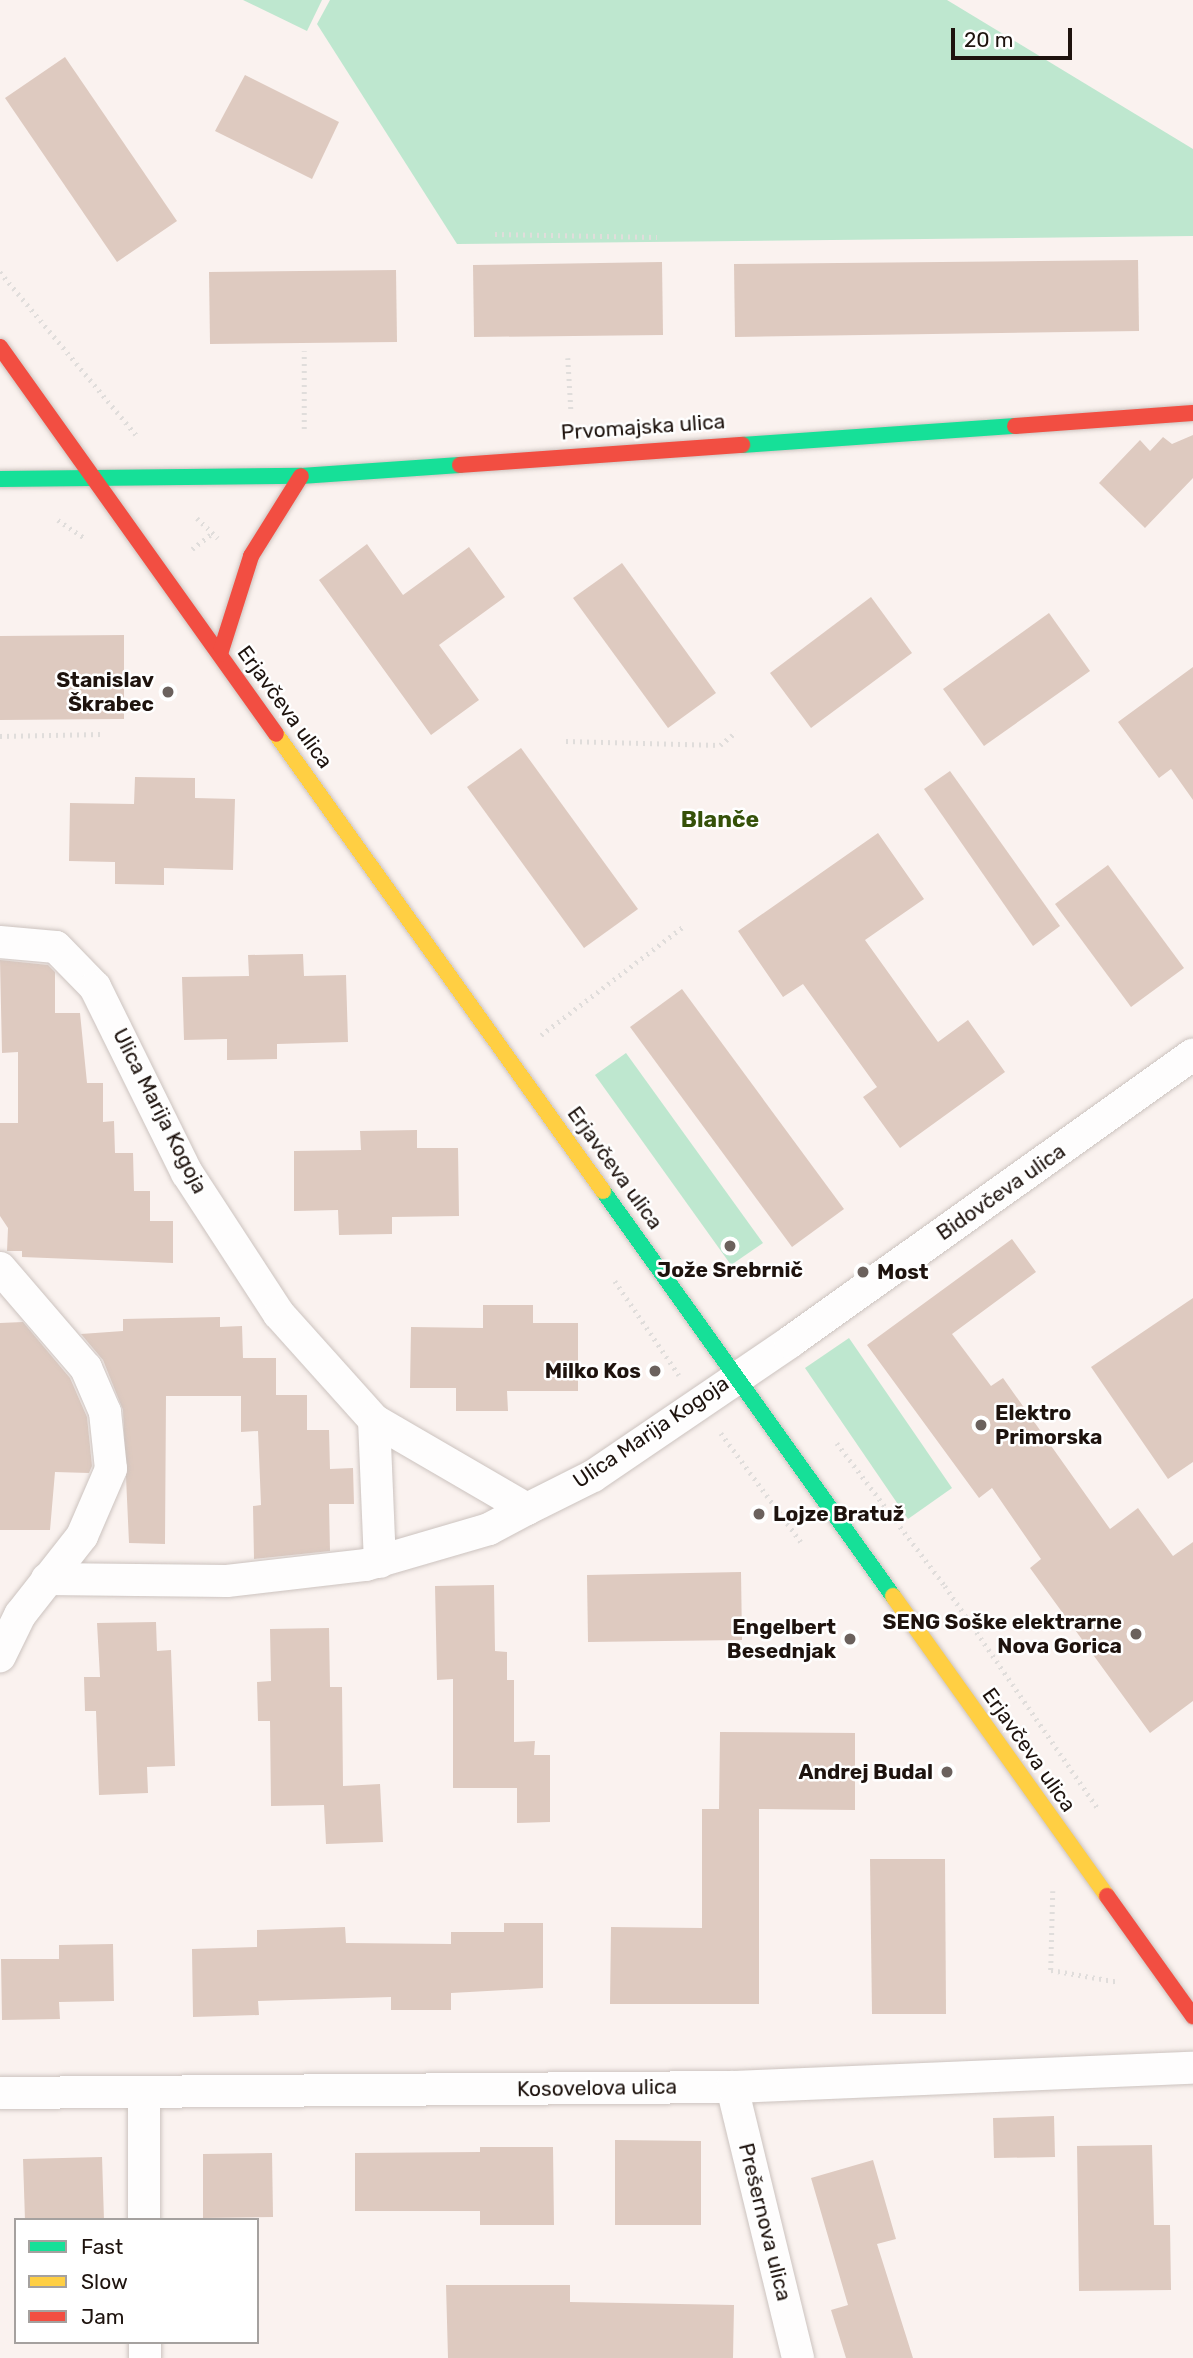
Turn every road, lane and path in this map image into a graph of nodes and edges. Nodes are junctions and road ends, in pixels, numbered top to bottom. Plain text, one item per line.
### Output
1 (495, 234) dead end
2 (657, 237) dead end
3 (0, 272) edge
4 (0, 347) edge
5 (304, 351) dead end
6 (568, 358) dead end
7 (570, 409) dead end
8 (1193, 413) edge
9 (304, 429) dead end
10 (139, 438) dead end
11 (301, 476) junction
12 (96, 478) junction
13 (0, 479) edge
14 (220, 654) junction
15 (736, 732) dead end
16 (102, 734) dead end
17 (0, 736) edge
18 (566, 741) dead end
19 (682, 927) dead end
20 (0, 942) edge
21 (539, 1036) dead end
22 (1193, 1055) edge
23 (3, 1279) edge
24 (737, 1374) junction
25 (374, 1420) junction
26 (527, 1508) junction
27 (380, 1562) junction
28 (47, 1579) junction
29 (0, 1656) edge
30 (1053, 1890) dead end
31 (1119, 1982) dead end
32 (1193, 2016) edge
33 (1193, 2068) edge
34 (732, 2087) junction
35 (0, 2093) edge
36 (144, 2094) junction
37 (144, 2218) edge
38 (798, 2358) edge

1 - 2 path
3 - 10 path
4 - 12 main road, Erjavčeva ulica
5 - 9 path
6 - 7 path
8 - 11 main road, Prvomajska ulica
11 - 12 main road, Prvomajska ulica
11 - 14 main road
12 - 13 main road, Prvomajska ulica
12 - 14 main road, Erjavčeva ulica
14 - 24 main road, Erjavčeva ulica
15 - 18 path
16 - 17 path
19 - 21 path
20 - 25 street, Ulica Marija Kogoja
22 - 24 street, Bidovčeva ulica
23 - 28 street
24 - 26 street, Ulica Marija Kogoja
24 - 32 main road, Erjavčeva ulica
25 - 26 street, Ulica Marija Kogoja
25 - 27 street
26 - 27 street, Ulica Marija Kogoja
27 - 28 street, Ulica Marija Kogoja
28 - 29 street
30 - 31 path
33 - 34 street, Kosovelova ulica
34 - 36 street, Kosovelova ulica
34 - 38 street, Prešernova ulica
35 - 36 street, Kosovelova ulica
36 - 37 street

